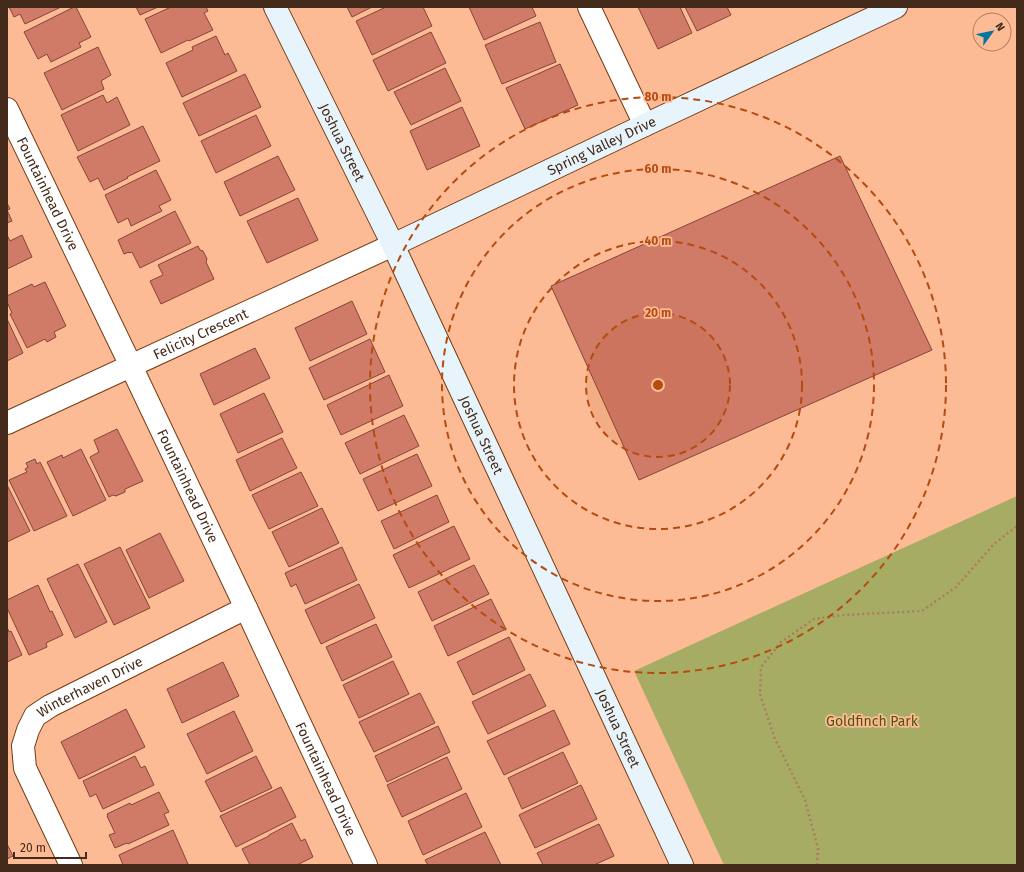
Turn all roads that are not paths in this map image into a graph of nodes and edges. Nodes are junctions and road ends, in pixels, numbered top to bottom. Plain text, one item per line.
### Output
1 (275, 7) edge
2 (588, 7) edge
3 (896, 7) edge
4 (7, 109) edge
5 (645, 125) junction
6 (393, 245) junction
7 (132, 366) junction
8 (7, 423) edge
9 (246, 608) junction
10 (71, 865) edge
11 (366, 865) edge
12 (682, 865) edge

1 - 6 street, Joshua Street
2 - 5 street
3 - 5 street, Spring Valley Drive
4 - 7 street, Fountainhead Drive
5 - 6 street, Spring Valley Drive
6 - 7 street, Felicity Crescent
6 - 12 street, Joshua Street
7 - 8 street, Felicity Crescent
7 - 9 street, Fountainhead Drive
9 - 10 street, Winterhaven Drive
9 - 11 street, Fountainhead Drive

